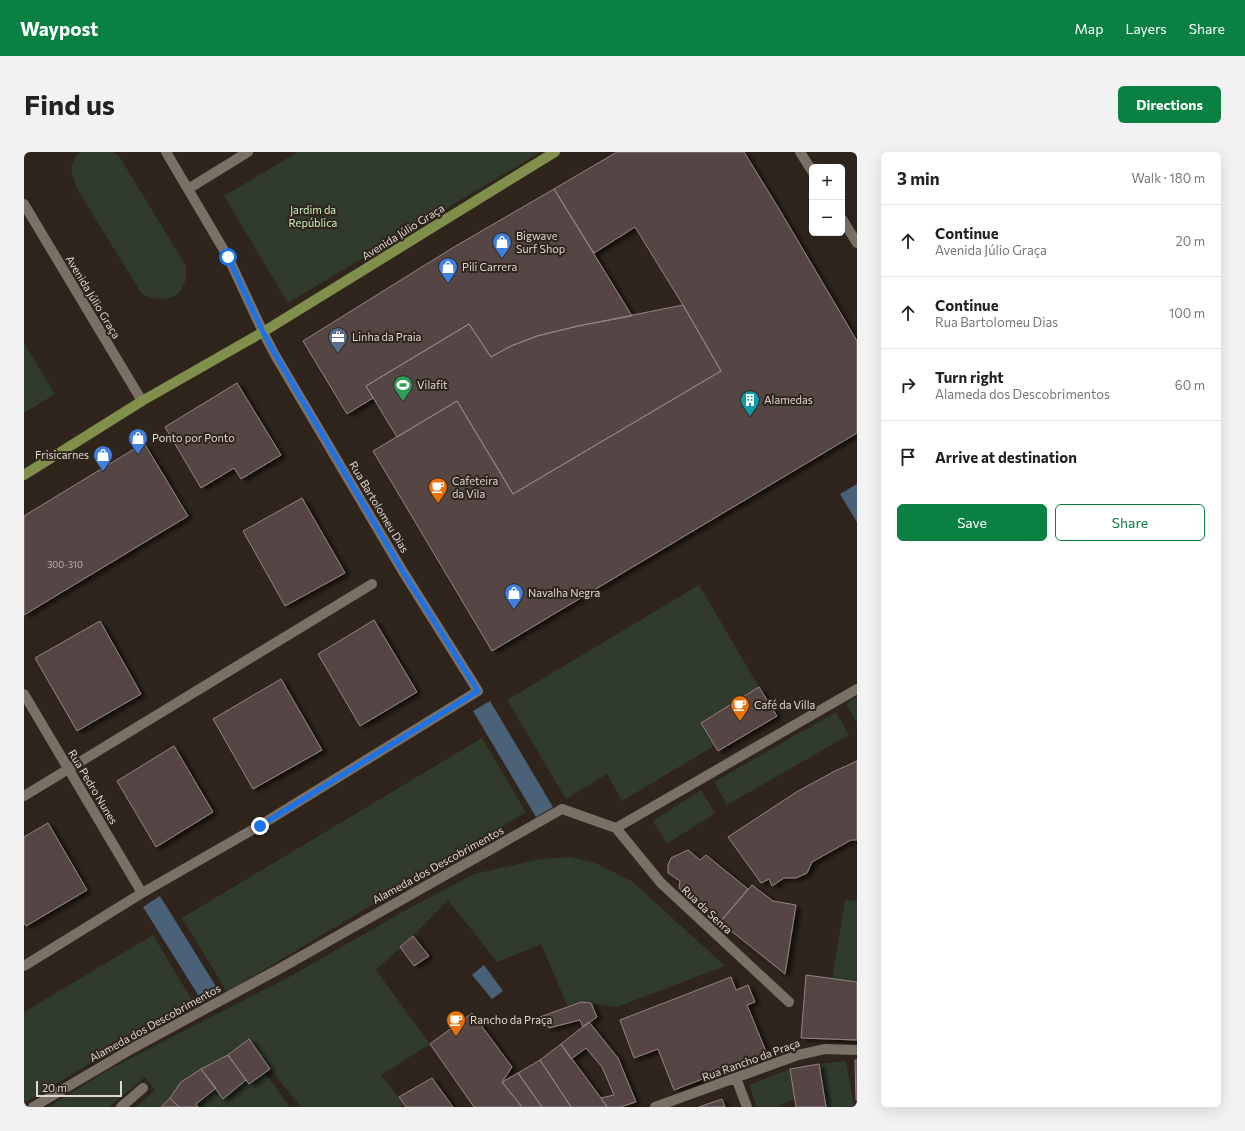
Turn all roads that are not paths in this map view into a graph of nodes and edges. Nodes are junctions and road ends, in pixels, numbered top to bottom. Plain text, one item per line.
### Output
1 (166, 152) edge
2 (248, 152) edge
3 (555, 152) edge
4 (800, 152) edge
5 (809, 166) edge
6 (188, 189) junction
7 (24, 204) edge
8 (845, 224) edge
9 (857, 243) edge
10 (263, 332) junction
11 (142, 401) junction
12 (24, 475) edge
13 (372, 584) dead end
14 (857, 689) edge
15 (24, 694) edge
16 (68, 770) junction
17 (24, 796) edge
18 (616, 828) junction
19 (142, 893) junction
20 (24, 966) edge
21 (789, 1002) dead end
22 (857, 1050) edge
23 (736, 1078) junction
24 (143, 1088) dead end
25 (34, 1107) edge
26 (121, 1107) edge
27 (655, 1107) edge
28 (747, 1107) edge

1 - 6 street
2 - 6 street
3 - 10 main road, Avenida Júlio Graça
4 - 5 street
6 - 10 street
7 - 11 street, Avenida Júlio Graça
8 - 9 street
10 - 11 main road, Avenida Júlio Graça
10 - 19 street, Rua Bartolomeu Dias
11 - 12 main road, Avenida Júlio Graça
13 - 16 street
14 - 18 street
15 - 16 street, Rua Pedro Nunes
16 - 17 street
16 - 19 street, Rua Pedro Nunes
18 - 21 street, Rua da Senra
18 - 25 street, Alameda dos Descobrimentos
19 - 20 street
22 - 23 street, Rua Rancho da Praça
23 - 27 street, Rua Rancho da Praça
23 - 28 street
24 - 26 street

